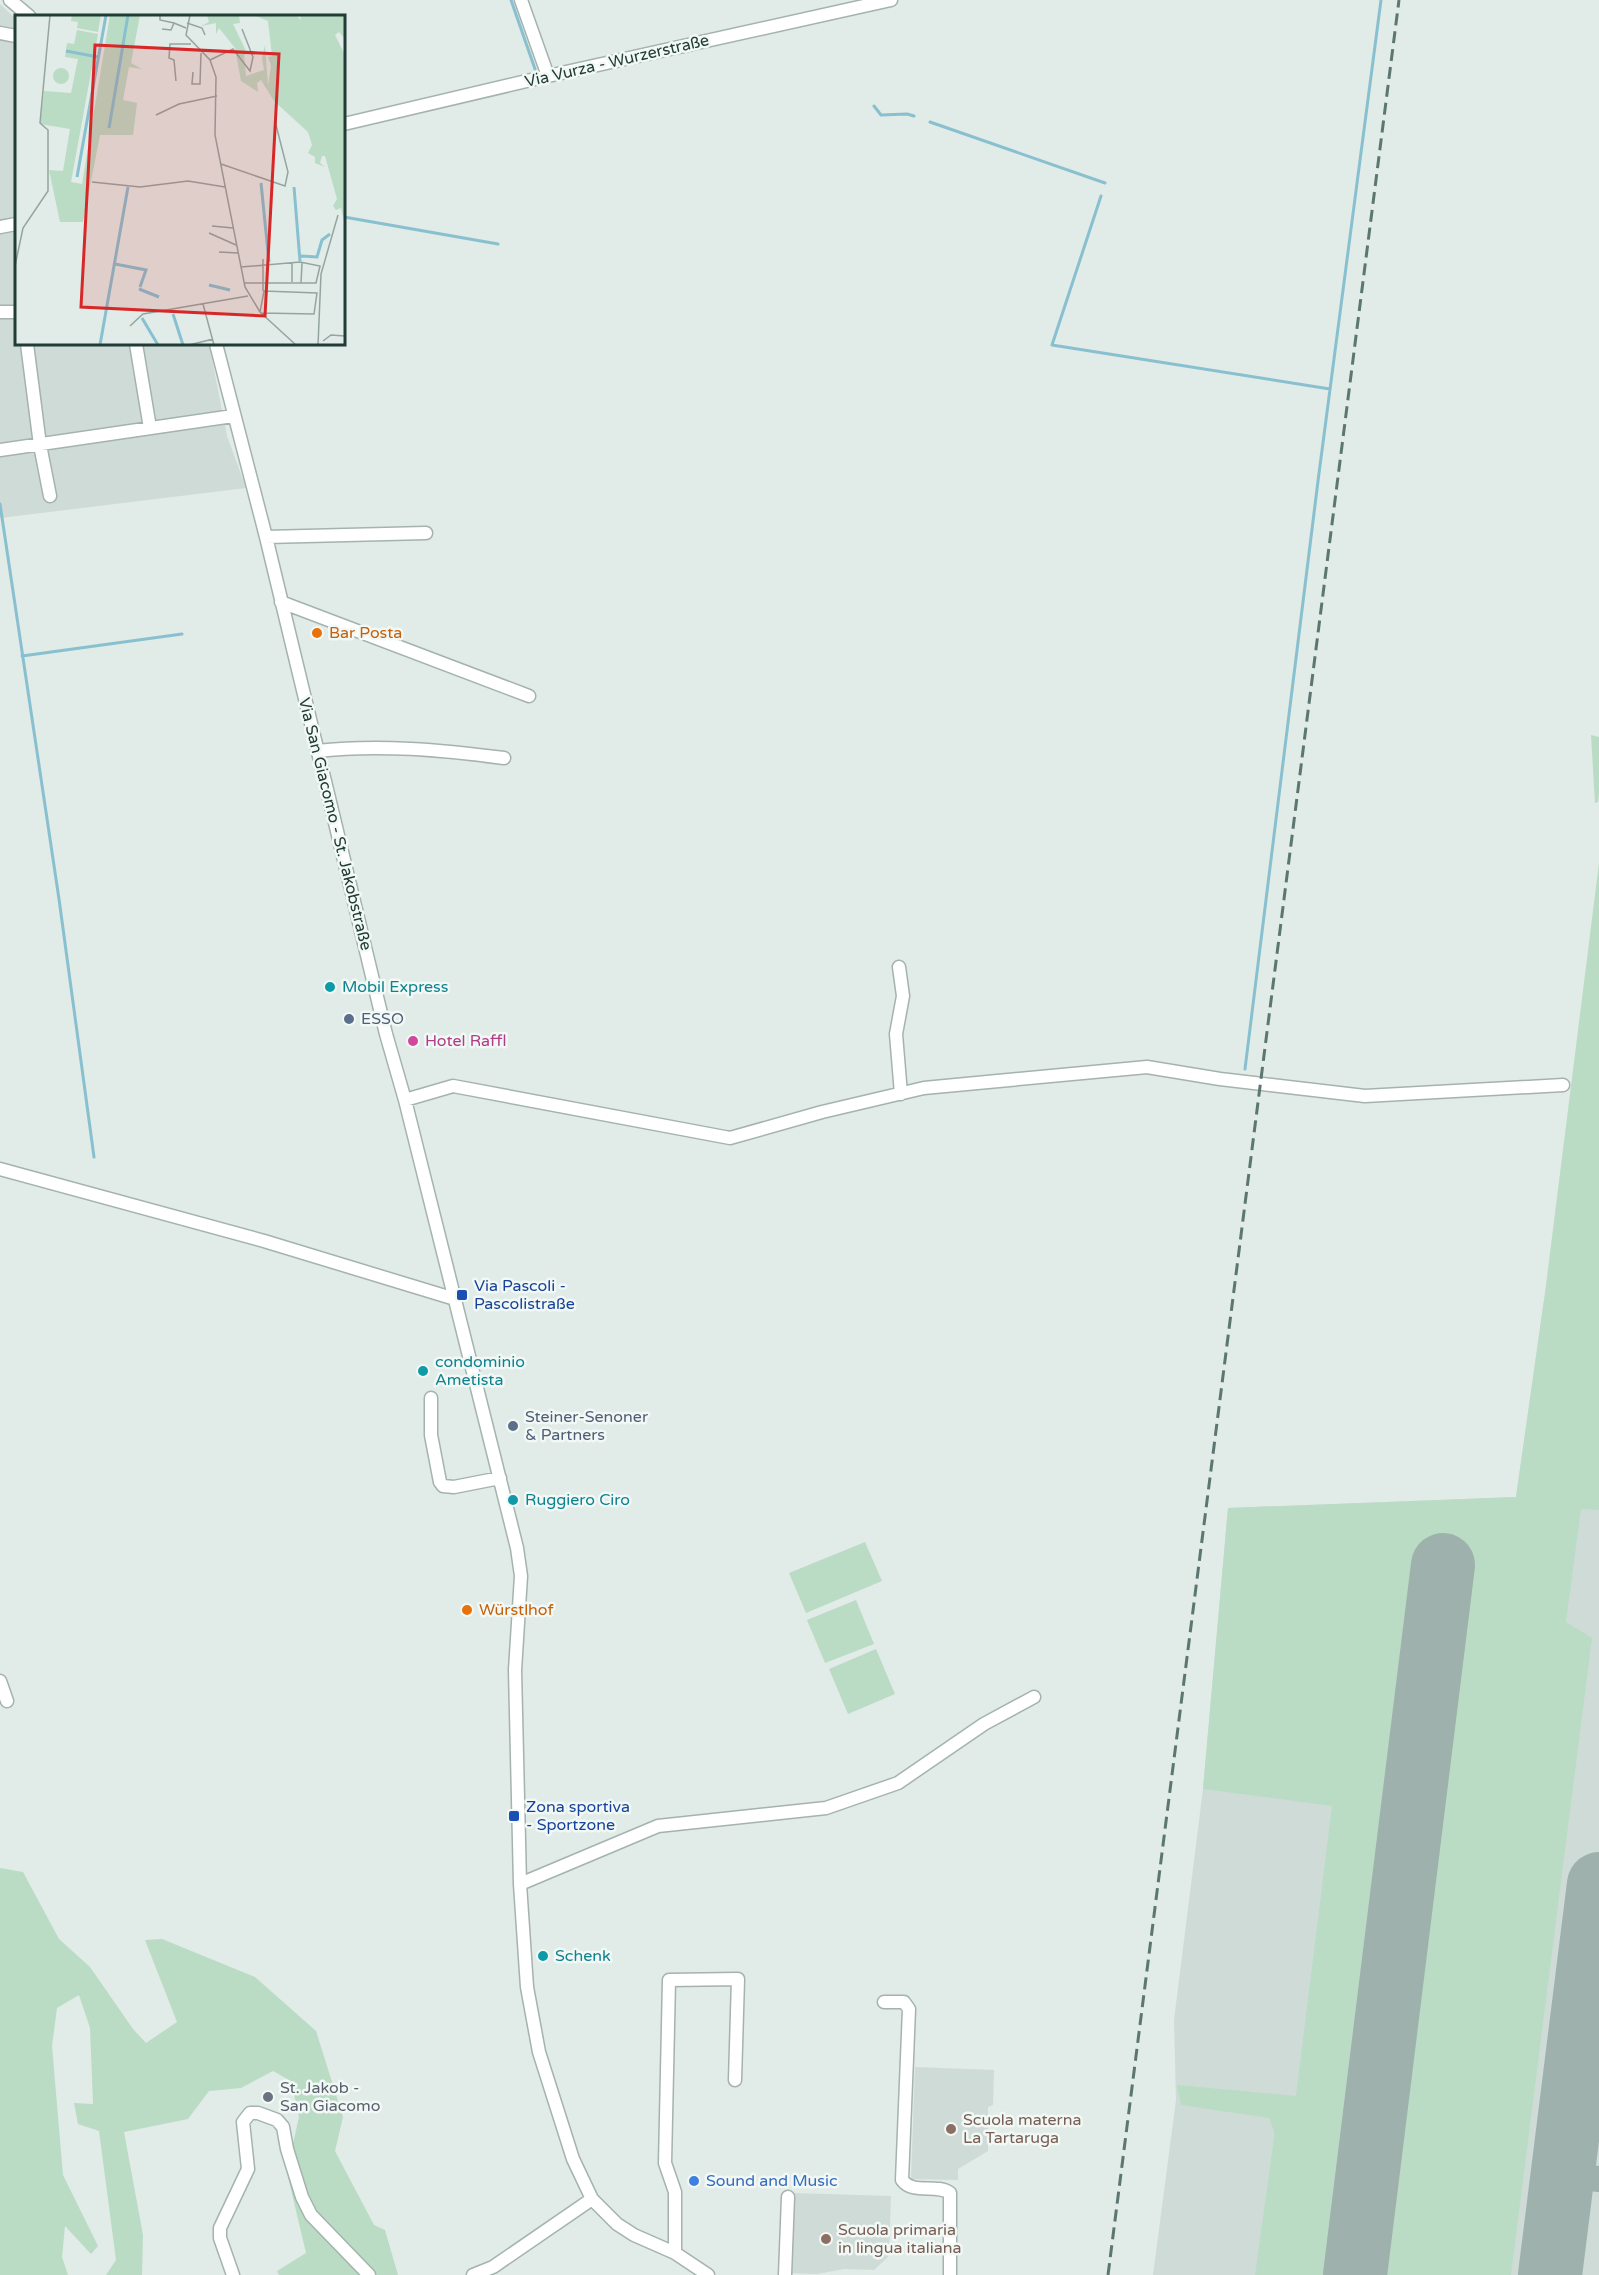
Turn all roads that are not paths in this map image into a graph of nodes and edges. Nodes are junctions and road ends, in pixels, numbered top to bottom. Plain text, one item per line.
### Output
1 (10, 0) edge
2 (521, 0) edge
3 (891, 0) edge
4 (28, 15) edge
5 (548, 76) junction
6 (345, 124) edge
7 (15, 224) edge
8 (0, 227) edge
9 (27, 345) edge
10 (136, 345) edge
11 (216, 345) edge
12 (233, 416) junction
13 (150, 428) junction
14 (40, 445) junction
15 (0, 450) edge
16 (50, 496) dead end
17 (426, 533) dead end
18 (266, 537) junction
19 (281, 602) junction
20 (529, 696) dead end
21 (317, 752) junction
22 (504, 758) dead end
23 (899, 967) dead end
24 (1563, 1084) dead end
25 (901, 1094) junction
26 (405, 1100) junction
27 (0, 1169) edge
28 (455, 1299) junction
29 (431, 1398) dead end
30 (500, 1478) junction
31 (0, 1681) edge
32 (1034, 1697) dead end
33 (7, 1701) dead end
34 (520, 1884) junction
35 (884, 2002) dead end
36 (735, 2080) dead end
37 (788, 2197) dead end
38 (592, 2199) junction
39 (675, 2253) junction
40 (233, 2275) edge
41 (369, 2275) edge
42 (473, 2275) edge
43 (708, 2275) edge
44 (785, 2275) edge
45 (950, 2275) edge

1 - 4 street
2 - 5 street
3 - 5 street, Via Vurza - Wurzerstraße
5 - 6 street, Via Vurza - Wurzerstraße
7 - 8 street
9 - 14 street
10 - 13 street
11 - 12 street, Via San Giacomo - St. Jakobstraße
12 - 13 street
12 - 18 street, Via San Giacomo - St. Jakobstraße
13 - 14 street
14 - 15 street
14 - 16 street
17 - 18 street
18 - 19 street, Via San Giacomo - St. Jakobstraße
19 - 20 street
19 - 21 street, Via San Giacomo - St. Jakobstraße
21 - 22 street
21 - 26 street, Via San Giacomo - St. Jakobstraße
23 - 25 street
24 - 25 street
25 - 26 street
26 - 28 street, Via San Giacomo - St. Jakobstraße
27 - 28 street
28 - 30 street, Via San Giacomo - St. Jakobstraße
29 - 30 street
30 - 34 street, Via San Giacomo - St. Jakobstraße
31 - 33 street
32 - 34 street
34 - 38 street, Via San Giacomo - St. Jakobstraße
35 - 45 street
36 - 39 street
37 - 44 street
38 - 39 street, Via San Giacomo - St. Jakobstraße
38 - 42 street
39 - 43 street, Via San Giacomo - St. Jakobstraße
40 - 41 street

